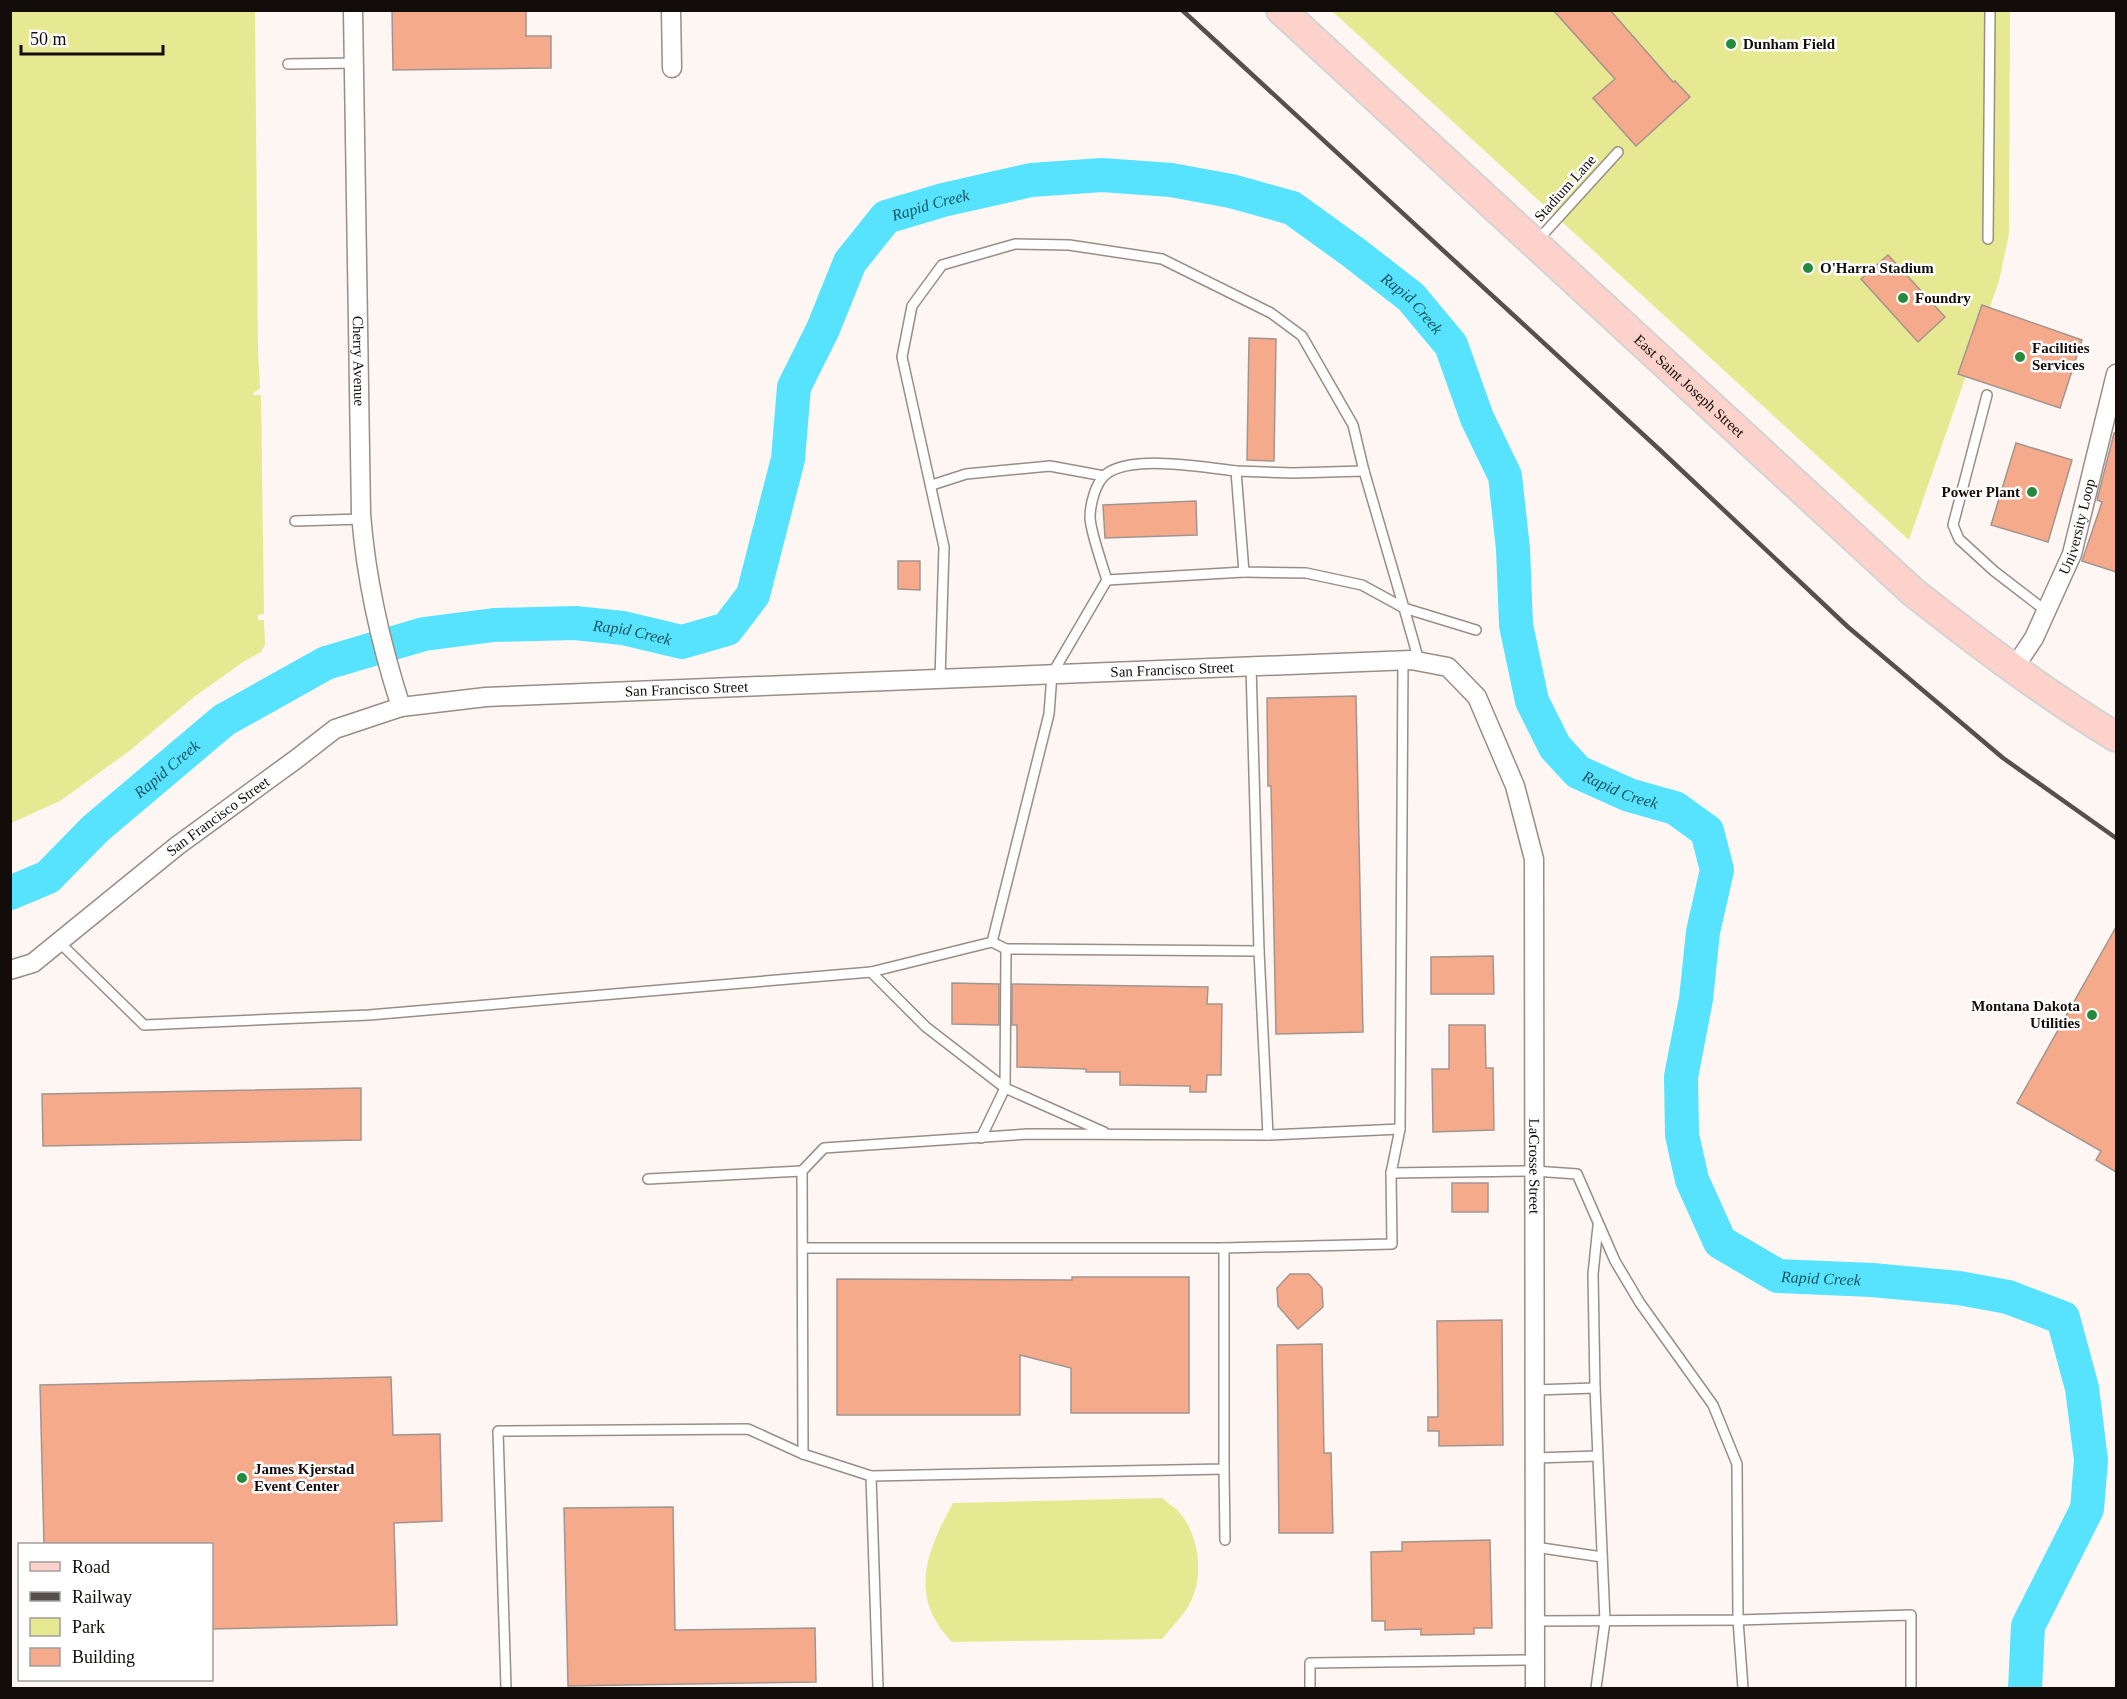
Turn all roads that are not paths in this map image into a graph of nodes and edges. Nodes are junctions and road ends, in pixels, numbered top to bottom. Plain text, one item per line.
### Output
1 (354, 10) edge
2 (671, 10) edge
3 (1281, 10) edge
4 (1990, 10) edge
5 (354, 63) junction
6 (288, 64) dead end
7 (672, 68) dead end
8 (1618, 152) dead end
9 (1988, 239) dead end
10 (1533, 244) junction
11 (2116, 374) edge
12 (1987, 395) dead end
13 (1236, 471) junction
14 (1364, 471) junction
15 (1104, 476) junction
16 (932, 484) junction
17 (362, 519) junction
18 (295, 521) dead end
19 (1244, 572) junction
20 (1107, 580) junction
21 (1404, 608) junction
22 (2046, 611) junction
23 (1476, 630) dead end
24 (1411, 661) junction
25 (1251, 666) junction
26 (1448, 667) joint
27 (2014, 668) junction
28 (1052, 674) junction
29 (940, 679) junction
30 (401, 707) junction
31 (2116, 737) edge
32 (59, 942) junction
33 (992, 942) junction
34 (1006, 949) junction
35 (1259, 951) junction
36 (10, 970) edge
37 (871, 972) junction
38 (1005, 1088) junction
39 (1400, 1129) junction
40 (1109, 1135) junction
41 (1268, 1135) junction
42 (981, 1138) junction
43 (802, 1172) junction
44 (1534, 1172) junction
45 (1391, 1173) junction
46 (648, 1179) dead end
47 (1599, 1224) junction
48 (803, 1248) junction
49 (1224, 1248) junction
50 (1594, 1388) junction
51 (1534, 1390) junction
52 (803, 1454) junction
53 (1597, 1456) junction
54 (1535, 1458) junction
55 (1224, 1469) junction
56 (872, 1476) junction
57 (1225, 1540) dead end
58 (1535, 1548) junction
59 (1602, 1557) junction
60 (1738, 1620) junction
61 (1535, 1621) junction
62 (1605, 1621) junction
63 (1535, 1660) junction
64 (506, 1689) edge
65 (878, 1689) edge
66 (1310, 1689) edge
67 (1535, 1689) edge
68 (1596, 1689) edge
69 (1743, 1689) edge
70 (1911, 1689) edge

1 - 5 street, Cherry Avenue
2 - 7 street
3 - 10 main road, East Saint Joseph Street
4 - 9 lane
5 - 6 lane
5 - 17 street, Cherry Avenue
8 - 10 lane, Stadium Lane
10 - 27 main road, East Saint Joseph Street
11 - 22 street, University Loop
12 - 22 lane
13 - 14 lane
13 - 15 lane
13 - 19 lane
14 - 16 lane
14 - 21 lane
15 - 16 lane
15 - 20 lane
16 - 29 lane
17 - 18 lane
17 - 30 street, Cherry Avenue
19 - 20 lane
19 - 21 lane
20 - 28 lane
21 - 23 lane
21 - 24 lane
22 - 27 street, University Loop
24 - 25 street, San Francisco Street
24 - 26 street, San Francisco Street
24 - 39 lane
25 - 28 street, San Francisco Street
25 - 35 lane
26 - 44 street, LaCrosse Street
27 - 31 main road, East Saint Joseph Street
28 - 29 street, San Francisco Street
28 - 33 lane
29 - 30 street, San Francisco Street
30 - 32 street, San Francisco Street
32 - 36 street, San Francisco Street
32 - 37 lane
33 - 34 lane
33 - 37 lane
34 - 35 lane
34 - 38 lane
35 - 41 lane
37 - 38 lane
38 - 40 lane
38 - 42 lane
39 - 41 lane
39 - 45 lane
40 - 41 lane
40 - 42 lane
42 - 43 lane
43 - 46 lane
43 - 48 lane
44 - 45 lane
44 - 47 lane
44 - 51 street, LaCrosse Street
45 - 49 lane
47 - 50 lane
47 - 60 lane
48 - 49 lane
48 - 52 lane
49 - 55 lane
50 - 51 lane
50 - 53 lane
51 - 54 street, LaCrosse Street
52 - 56 lane
52 - 64 lane
53 - 54 lane
53 - 59 lane
54 - 58 street, LaCrosse Street
55 - 56 lane
55 - 57 lane
56 - 65 lane
58 - 59 lane
58 - 61 street, LaCrosse Street
59 - 62 lane
60 - 62 lane
60 - 69 lane
60 - 70 lane
61 - 62 lane
61 - 63 street, LaCrosse Street
62 - 68 lane
63 - 66 lane
63 - 67 street, LaCrosse Street

